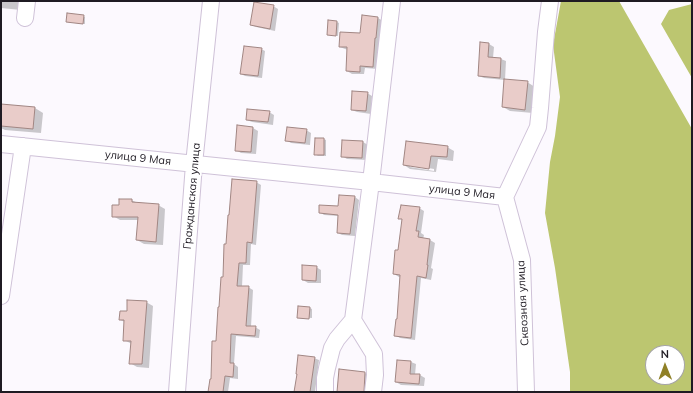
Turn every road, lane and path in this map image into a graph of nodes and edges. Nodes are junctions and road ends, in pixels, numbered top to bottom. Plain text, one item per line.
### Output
1 (27, 1) edge
2 (211, 1) edge
3 (392, 1) edge
4 (550, 1) edge
5 (25, 18) dead end
6 (1, 144) edge
7 (23, 146) junction
8 (194, 164) junction
9 (371, 182) junction
10 (505, 197) junction
11 (1, 296) edge
12 (353, 320) junction
13 (177, 392) edge
14 (325, 392) edge
15 (373, 392) edge
16 (526, 392) edge

1 - 5 street
2 - 8 street, Гражданская улица
3 - 9 street
4 - 10 street
6 - 7 street, улица 9 Мая
7 - 8 street, улица 9 Мая
7 - 11 street
8 - 9 street, улица 9 Мая
8 - 13 street, Гражданская улица
9 - 10 street, улица 9 Мая
9 - 12 street
10 - 16 street, Сквозная улица
12 - 14 street
12 - 15 street

